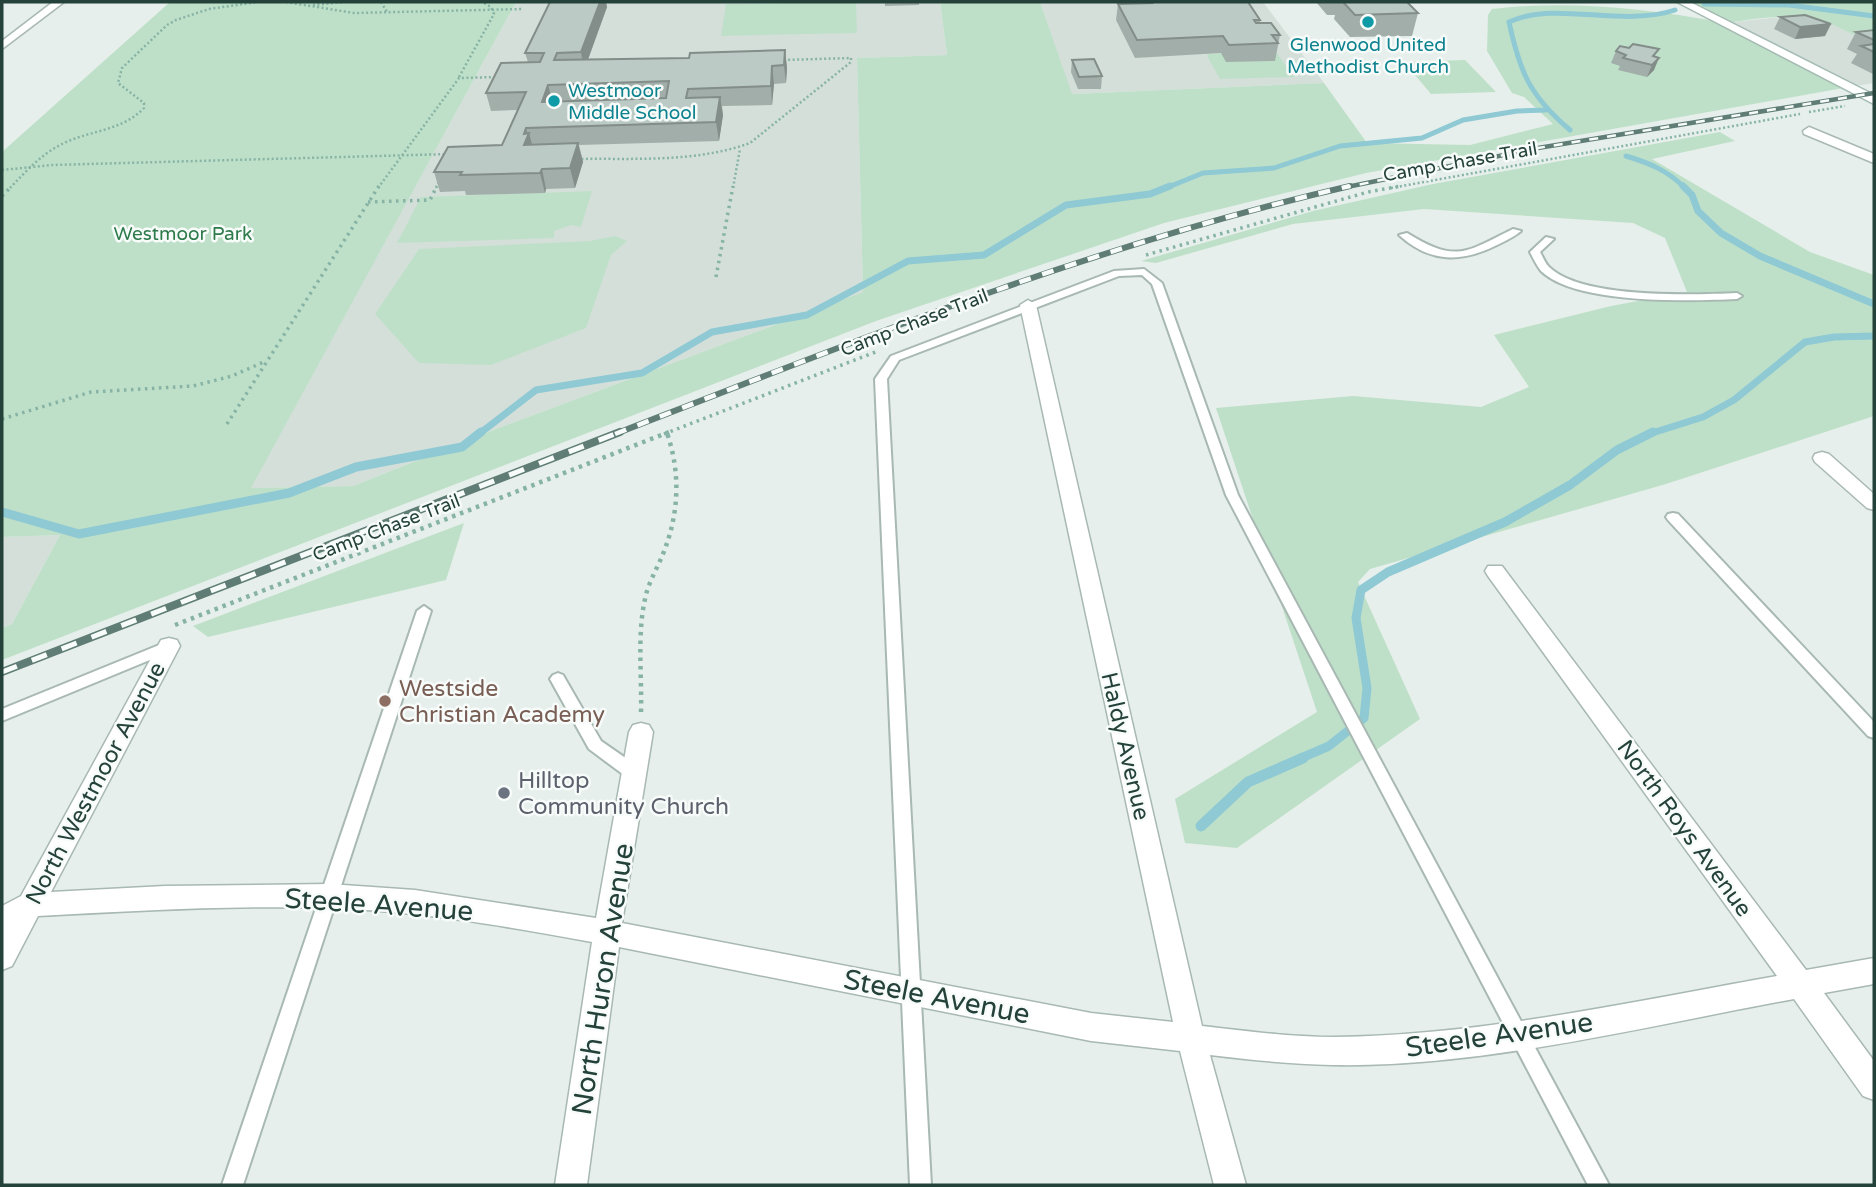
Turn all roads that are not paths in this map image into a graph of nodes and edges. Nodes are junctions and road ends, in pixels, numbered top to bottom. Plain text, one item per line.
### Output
1 (60, 2) edge
2 (1682, 2) edge
3 (2, 46) edge
4 (1874, 100) edge
5 (1809, 131) dead end
6 (1874, 159) edge
7 (1516, 231) dead end
8 (1404, 235) dead end
9 (1549, 239) dead end
10 (1737, 296) dead end
11 (1028, 305) junction
12 (1822, 458) dead end
13 (1874, 505) edge
14 (1673, 517) dead end
15 (1495, 571) dead end
16 (424, 611) dead end
17 (170, 636) joint
18 (558, 679) dead end
19 (2, 715) edge
20 (640, 732) road end
21 (1874, 732) edge
22 (634, 773) junction
23 (329, 896) junction
24 (29, 905) junction
25 (2, 919) edge
26 (607, 932) junction
27 (2, 957) edge
28 (1874, 971) edge
29 (1800, 984) junction
30 (909, 991) junction
31 (1518, 1036) junction
32 (1191, 1039) junction
33 (1874, 1085) edge
34 (232, 1185) edge
35 (571, 1185) edge
36 (920, 1185) edge
37 (1230, 1185) edge
38 (1600, 1185) edge

1 - 3 street
2 - 4 street
5 - 6 street
7 - 8 lane
9 - 10 lane
11 - 30 lane
11 - 31 lane
11 - 32 street, Haldy Avenue
12 - 13 street
14 - 21 lane
15 - 29 street, North Roys Avenue
16 - 23 lane
17 - 19 lane
17 - 24 street, North Westmoor Avenue
18 - 22 lane
20 - 22 street, North Huron Avenue
22 - 26 street, North Huron Avenue
23 - 24 street, Steele Avenue
23 - 26 street, Steele Avenue
23 - 34 lane
24 - 25 street, Steele Avenue
24 - 27 street, North Westmoor Avenue
26 - 30 street, Steele Avenue
26 - 35 street, North Huron Avenue
28 - 29 street, Steele Avenue
29 - 31 street, Steele Avenue
29 - 33 street, North Roys Avenue
30 - 32 street, Steele Avenue
30 - 36 lane
31 - 32 street, Steele Avenue
31 - 38 lane
32 - 37 street, Haldy Avenue

